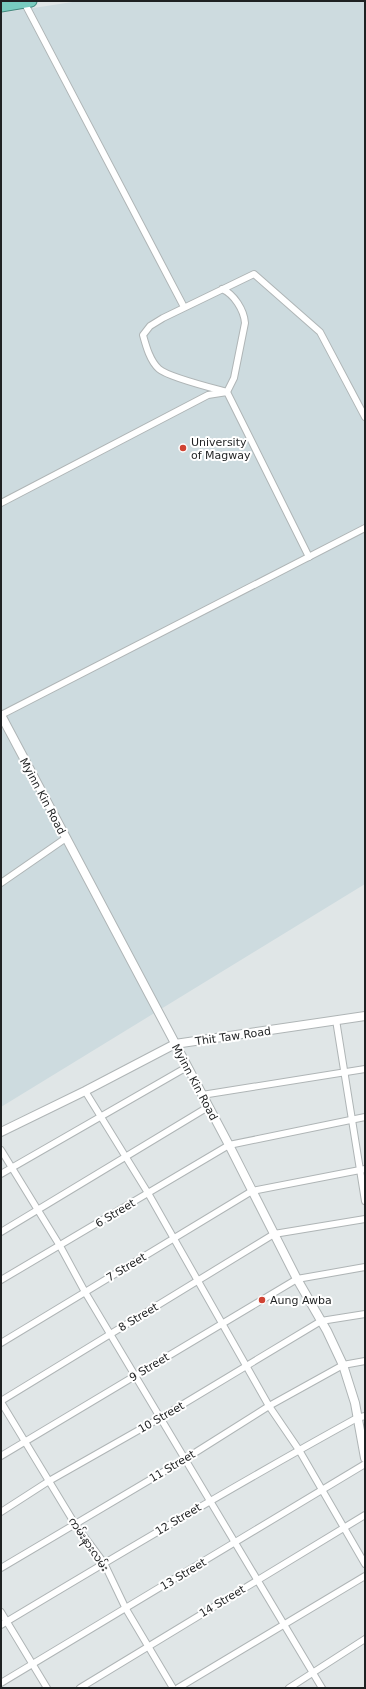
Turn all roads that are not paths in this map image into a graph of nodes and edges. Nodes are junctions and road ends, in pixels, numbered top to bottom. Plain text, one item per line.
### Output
1 (27, 2) edge
2 (1, 6) edge
3 (222, 288) junction
4 (184, 307) junction
5 (227, 392) junction
6 (365, 417) edge
7 (1, 503) edge
8 (365, 528) edge
9 (309, 557) junction
10 (1, 715) edge
11 (66, 838) junction
12 (1, 883) edge
13 (365, 1016) edge
14 (336, 1020) junction
15 (175, 1044) junction
16 (187, 1067) junction
17 (365, 1069) edge
18 (345, 1072) junction
19 (85, 1091) junction
20 (202, 1095) junction
21 (208, 1107) junction
22 (100, 1117) junction
23 (365, 1117) edge
24 (351, 1120) junction
25 (1, 1132) edge
26 (229, 1145) junction
27 (1, 1150) edge
28 (124, 1157) junction
29 (12, 1168) junction
30 (363, 1170) edge
31 (1, 1174) edge
32 (252, 1191) junction
33 (148, 1193) junction
34 (365, 1202) edge
35 (37, 1210) junction
36 (365, 1219) edge
37 (1, 1232) edge
38 (274, 1234) junction
39 (173, 1239) junction
40 (60, 1246) junction
41 (365, 1267) edge
42 (298, 1279) junction
43 (1, 1280) edge
44 (197, 1281) junction
45 (85, 1292) junction
46 (365, 1314) edge
47 (321, 1321) junction
48 (223, 1324) junction
49 (111, 1334) junction
50 (1, 1342) edge
51 (365, 1361) edge
52 (247, 1365) junction
53 (343, 1365) junction
54 (136, 1376) junction
55 (1, 1402) edge
56 (269, 1406) junction
57 (361, 1417) edge
58 (160, 1418) junction
59 (25, 1442) junction
60 (299, 1450) junction
61 (1, 1456) edge
62 (365, 1458) edge
63 (185, 1459) junction
64 (365, 1464) edge
65 (49, 1481) junction
66 (321, 1490) junction
67 (210, 1500) junction
68 (1, 1512) edge
69 (365, 1515) edge
70 (75, 1524) junction
71 (344, 1528) junction
72 (235, 1543) junction
73 (104, 1563) junction
74 (365, 1564) edge
75 (1, 1568) edge
76 (365, 1576) edge
77 (257, 1580) junction
78 (126, 1609) junction
79 (1, 1612) edge
80 (4, 1623) edge
81 (284, 1625) junction
82 (365, 1639) edge
83 (148, 1647) junction
84 (33, 1664) junction
85 (313, 1673) junction
86 (1, 1683) edge
87 (47, 1688) edge
88 (80, 1688) edge
89 (174, 1688) edge
90 (178, 1688) edge
91 (289, 1688) edge
92 (322, 1688) edge

1 - 2 highway
1 - 4 street
3 - 4 street
3 - 5 street
3 - 6 street
4 - 5 street
5 - 7 street
5 - 9 street
8 - 9 street
9 - 10 street
10 - 11 street, Myinn Kin Road
11 - 12 street
11 - 15 street, Myinn Kin Road
13 - 14 street, Thit Taw Road
14 - 15 street, Thit Taw Road
14 - 18 street
15 - 16 street, Myinn Kin Road
15 - 19 street, Thit Taw Road
16 - 20 street, Myinn Kin Road
16 - 22 street
17 - 18 street
18 - 20 street
18 - 24 street
19 - 22 street
19 - 25 street, Thit Taw Road
20 - 21 street
21 - 26 street, Myinn Kin Road
21 - 28 street
22 - 28 street
22 - 29 street
23 - 24 street
24 - 26 street
24 - 30 street
26 - 32 street, Myinn Kin Road
26 - 33 street, 6 Street
27 - 29 street
28 - 33 street
28 - 35 street
29 - 31 street
29 - 35 street
30 - 32 street
30 - 34 street
32 - 38 street, Myinn Kin Road
32 - 39 street, 7 Street
33 - 39 street
33 - 40 street, 6 Street
35 - 37 street
35 - 40 street
36 - 38 street
38 - 42 street, Myinn Kin Road
38 - 44 street, 8 Street
39 - 44 street
39 - 45 street, 7 Street
40 - 43 street, 6 Street
40 - 45 street
41 - 42 street
42 - 47 street, Myinn Kin Road
42 - 48 street, 9 Street
44 - 48 street
44 - 49 street, 8 Street
45 - 49 street
45 - 50 street, 7 Street
46 - 47 street
47 - 52 street, 10 Street
47 - 53 street, Myinn Kin Road
48 - 52 street
48 - 54 street, 9 Street
49 - 54 street
49 - 55 street, 8 Street
51 - 53 street
52 - 56 street
52 - 58 street, 10 Street
53 - 56 street, 11 Street
53 - 57 street, Myinn Kin Road
54 - 58 street
54 - 59 street, 9 Street
55 - 59 street, ကမ်းနားလမ်း
56 - 60 street
56 - 63 street, 11 Street
57 - 60 street, 12 Street
57 - 62 street, Myinn Kin Road
58 - 63 street
58 - 65 street, 10 Street
59 - 61 street, 9 Street
59 - 65 street, ကမ်းနားလမ်း
60 - 66 street
60 - 67 street, 12 Street
63 - 67 street
63 - 70 street, 11 Street
64 - 66 street, 13 Street
65 - 68 street, 10 Street
65 - 70 street, ကမ်းနားလမ်း
66 - 71 street
66 - 72 street, 13 Street
67 - 72 street
67 - 73 street, 12 Street
69 - 71 street, 14 Street
70 - 73 street, ကမ်းနားလမ်း
70 - 75 street, 11 Street
71 - 74 street
71 - 77 street, 14 Street
72 - 77 street
72 - 78 street, 13 Street
73 - 78 street, ကမ်းနားလမ်း
73 - 80 street, 12 Street
76 - 81 street
77 - 81 street
77 - 83 street, 14 Street
78 - 83 street, ကမ်းနားလမ်း
78 - 84 street, 13 Street
79 - 80 street
80 - 84 street
81 - 85 street
81 - 90 street
82 - 85 street
83 - 88 street, 14 Street
83 - 89 street, ကမ်းနားလမ်း
84 - 86 street, 13 Street
84 - 87 street
85 - 91 street
85 - 92 street

